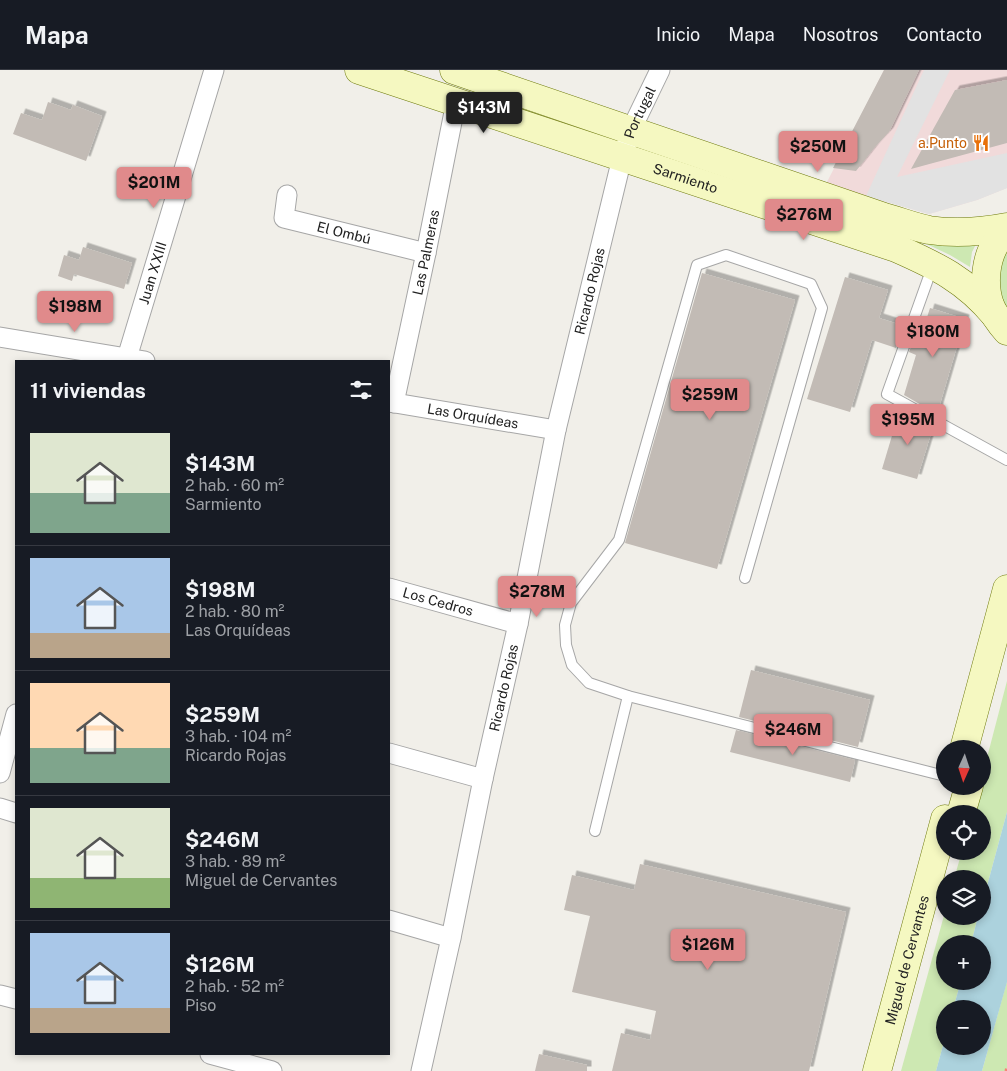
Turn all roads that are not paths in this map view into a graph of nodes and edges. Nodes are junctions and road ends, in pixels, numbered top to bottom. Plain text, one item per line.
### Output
1 (214, 70) edge
2 (359, 70) edge
3 (454, 70) edge
4 (660, 70) edge
5 (456, 102) junction
6 (632, 130) junction
7 (622, 158) junction
8 (288, 195) dead end
9 (1007, 228) edge
10 (426, 253) junction
11 (933, 264) junction
12 (1004, 327) edge
13 (0, 337) edge
14 (133, 360) edge
15 (391, 402) edge
16 (556, 430) junction
17 (1007, 460) edge
18 (745, 578) dead end
19 (390, 588) edge
20 (1007, 589) edge
21 (518, 624) junction
22 (1007, 647) edge
23 (628, 696) junction
24 (15, 718) edge
25 (966, 740) edge
26 (981, 740) edge
27 (390, 753) edge
28 (0, 773) edge
29 (936, 774) edge
30 (483, 779) junction
31 (0, 808) edge
32 (15, 813) edge
33 (595, 831) dead end
34 (936, 852) edge
35 (949, 860) edge
36 (390, 920) edge
37 (451, 938) junction
38 (0, 995) edge
39 (15, 999) edge
40 (214, 1055) edge
41 (272, 1071) edge
42 (421, 1071) edge
43 (877, 1071) edge
44 (891, 1071) edge

1 - 14 street, Juan XXIII
2 - 5 main road, Sarmiento
3 - 6 main road, Sarmiento
4 - 6 street, Portugal
5 - 7 main road, Sarmiento
5 - 10 street, Las Palmeras
6 - 7 street, Portugal
6 - 9 main road, Sarmiento
7 - 11 main road, Sarmiento
7 - 16 street, Ricardo Rojas
8 - 10 street, El Ombú
9 - 12 main road
10 - 15 street, Las Palmeras
11 - 12 main road, Sarmiento
11 - 17 lane
13 - 14 street
15 - 16 street, Las Orquídeas
16 - 21 street, Ricardo Rojas
18 - 23 lane
19 - 21 street, Los Cedros
20 - 25 main road
21 - 30 street, Ricardo Rojas
22 - 26 main road
23 - 29 lane
23 - 33 lane
24 - 28 street
27 - 30 street
30 - 37 street, Ricardo Rojas
31 - 32 street
34 - 43 main road, Miguel de Cervantes
35 - 44 main road, Miguel de Cervantes
36 - 37 street
37 - 42 street, Ricardo Rojas
38 - 39 street
40 - 41 street

